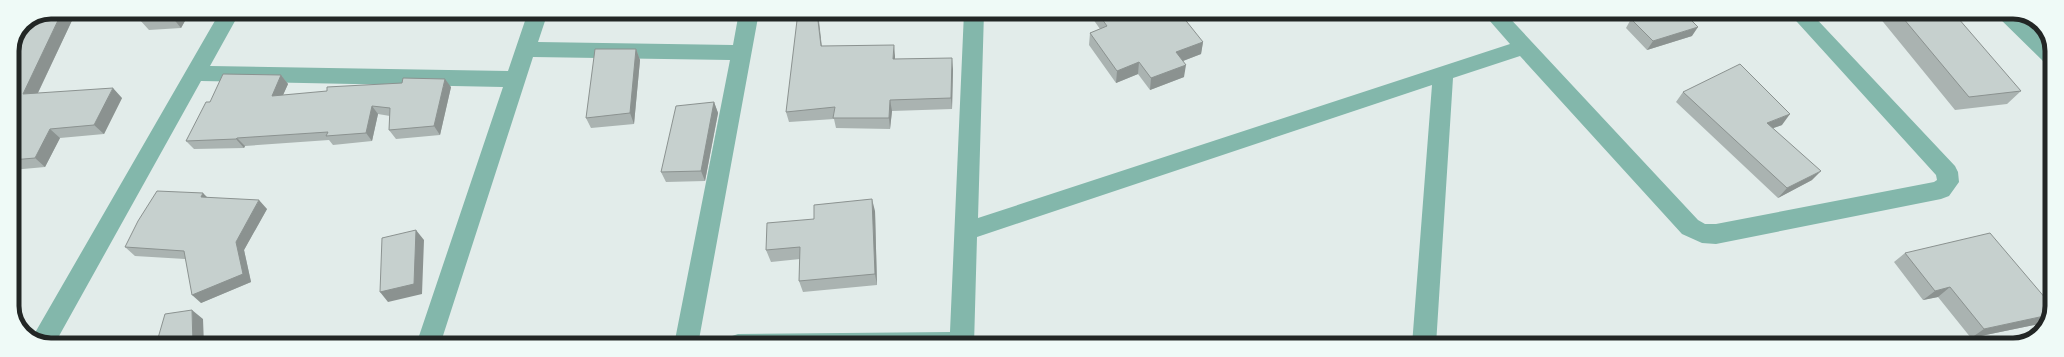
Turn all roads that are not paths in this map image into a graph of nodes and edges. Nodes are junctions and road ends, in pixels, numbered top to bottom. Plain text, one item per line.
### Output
1 (226, 19) edge
2 (536, 19) edge
3 (748, 19) edge
4 (974, 19) edge
5 (1498, 19) edge
6 (1805, 19) edge
7 (2010, 19) edge
8 (1524, 47) junction
9 (525, 49) junction
10 (2045, 51) edge
11 (741, 53) junction
12 (196, 72) junction
13 (1443, 75) junction
14 (515, 79) junction
15 (966, 231) junction
16 (45, 337) edge
17 (430, 338) edge
18 (687, 338) edge
19 (962, 338) edge
20 (1424, 338) edge

1 - 12 street
2 - 9 street
3 - 11 street
4 - 15 street
5 - 8 street
6 - 8 street
7 - 10 street
8 - 13 street
9 - 11 street
9 - 14 street
11 - 18 street
12 - 14 street
12 - 16 street
13 - 15 street
13 - 20 street
14 - 17 street
15 - 19 street

